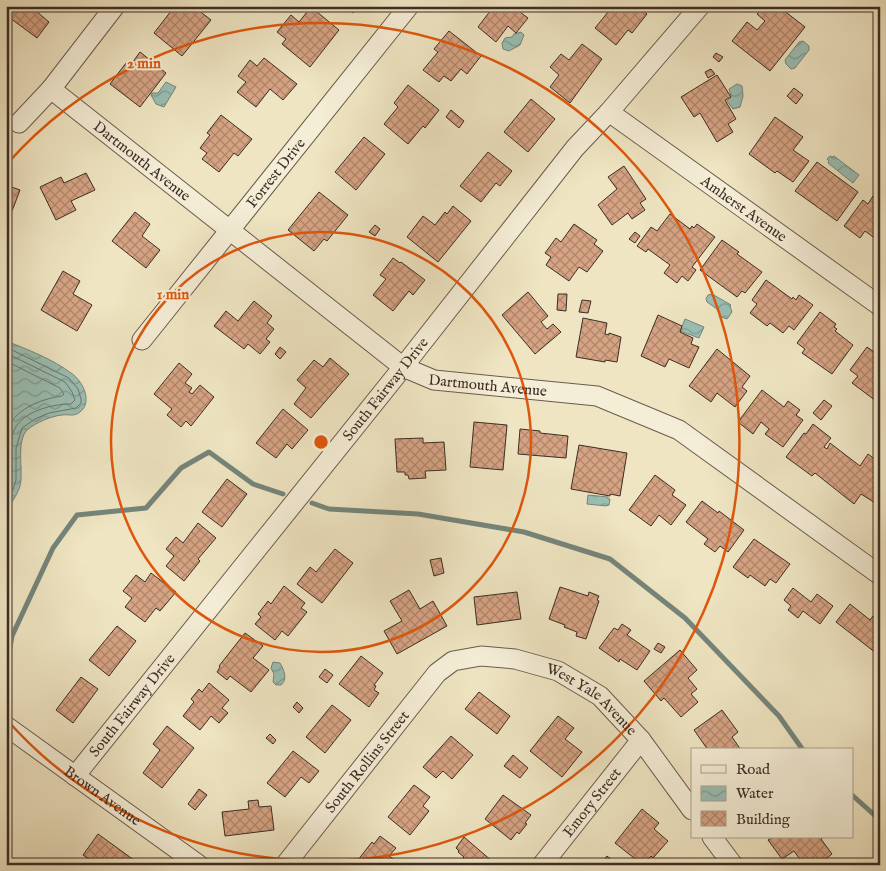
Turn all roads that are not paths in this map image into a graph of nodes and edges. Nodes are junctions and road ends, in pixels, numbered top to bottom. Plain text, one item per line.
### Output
1 (115, 6) edge
2 (410, 6) edge
3 (700, 6) edge
4 (51, 89) junction
5 (609, 112) junction
6 (19, 123) dead end
7 (231, 230) junction
8 (880, 306) edge
9 (142, 340) dead end
10 (403, 367) junction
11 (880, 574) edge
12 (453, 660) joint
13 (6, 726) edge
14 (641, 740) junction
15 (76, 776) junction
16 (691, 809) edge
17 (713, 838) edge
18 (199, 865) edge
19 (285, 865) edge
20 (542, 865) edge
21 (733, 865) edge

1 - 4 street
2 - 7 street, Forrest Drive
3 - 5 street, South Fairway Drive
4 - 6 street
4 - 7 street, Dartmouth Avenue
5 - 8 street, Amherst Avenue
5 - 10 street, South Fairway Drive
7 - 9 street, Forrest Drive
7 - 10 street, Dartmouth Avenue
10 - 11 street, Dartmouth Avenue
10 - 15 street, South Fairway Drive
12 - 14 street, West Yale Avenue
12 - 19 street, South Rollins Street
13 - 15 street, Brown Avenue
14 - 16 street, West Yale Avenue
14 - 20 street, Emory Street
15 - 18 street, Brown Avenue
17 - 21 street

